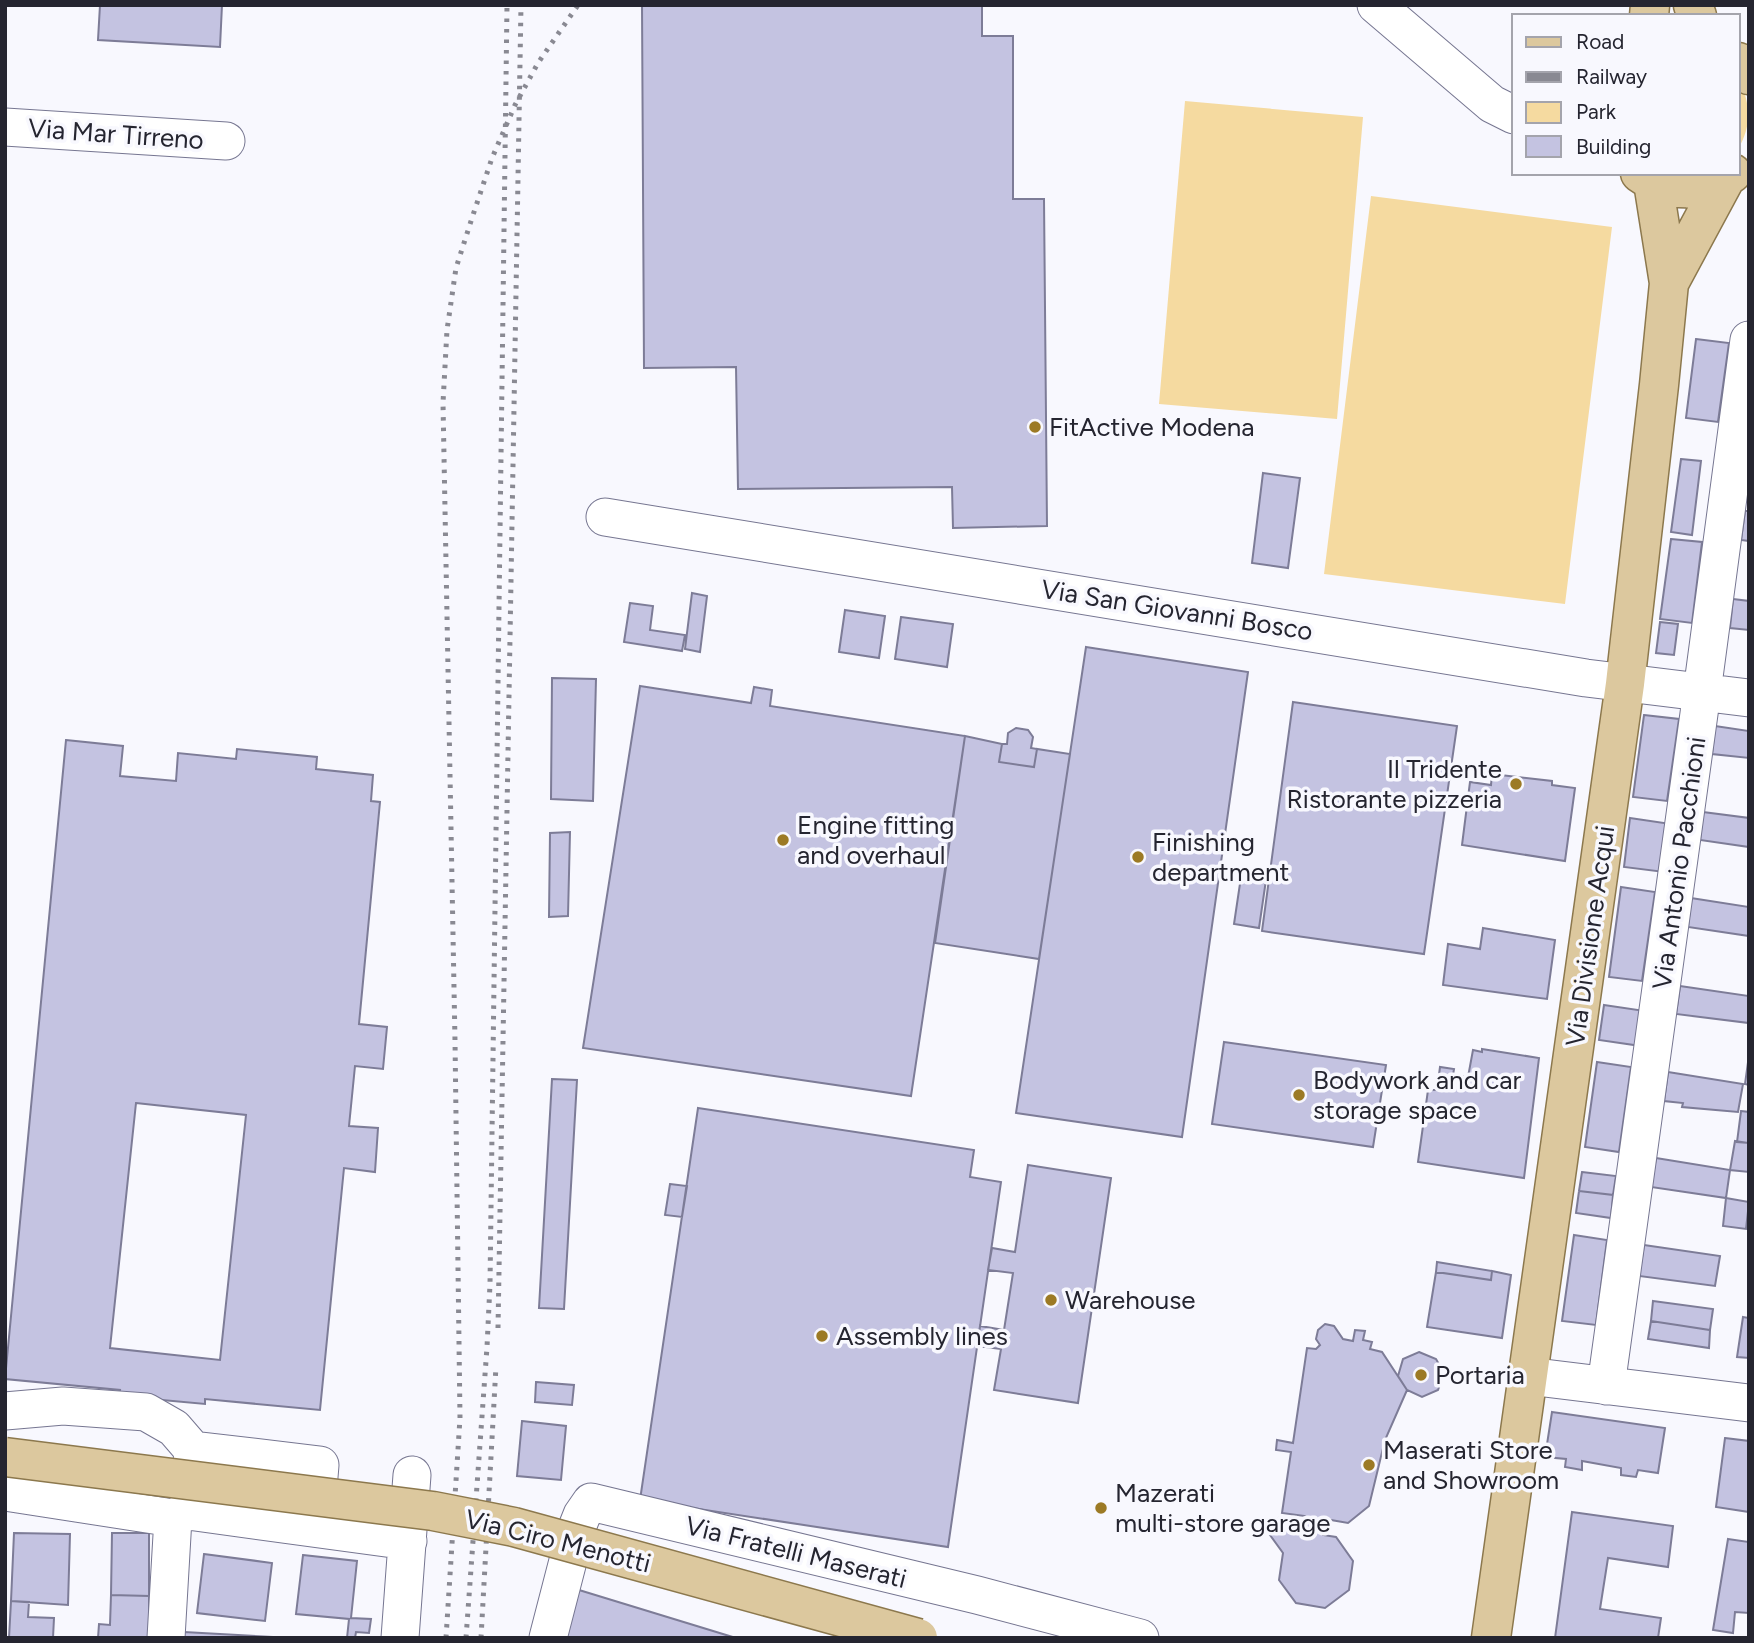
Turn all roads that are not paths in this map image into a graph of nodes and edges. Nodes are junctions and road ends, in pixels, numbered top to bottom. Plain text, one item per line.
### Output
1 (1376, 5) edge
2 (1479, 93) junction
3 (1512, 99) edge
4 (1512, 114) edge
5 (5, 127) edge
6 (226, 141) dead end
7 (1729, 175) edge
8 (1735, 175) edge
9 (1647, 178) edge
10 (1668, 283) junction
11 (1749, 340) edge
12 (605, 517) dead end
13 (1625, 684) junction
14 (1702, 692) junction
15 (1749, 698) edge
16 (1528, 1376) junction
17 (1606, 1386) junction
18 (1749, 1403) edge
19 (5, 1411) edge
20 (193, 1451) junction
21 (5, 1457) edge
22 (412, 1475) dead end
23 (5, 1492) edge
24 (181, 1515) junction
25 (315, 1529) junction
26 (408, 1541) junction
27 (1497, 1588) junction
28 (166, 1638) edge
29 (400, 1638) edge
30 (548, 1638) edge
31 (918, 1638) edge
32 (1140, 1638) edge
33 (1469, 1638) edge
34 (1491, 1638) edge

1 - 2 street
2 - 3 street
2 - 4 street
5 - 6 street, Via Mar Tirreno
7 - 9 main road
8 - 10 main road, Via Divisione Acqui
9 - 10 main road, Via Divisione Acqui
10 - 13 main road, Via Divisione Acqui
11 - 14 street, Via Antonio Pacchioni
12 - 13 street, Via San Giovanni Bosco
13 - 14 street, Via San Giovanni Bosco
13 - 16 main road, Via Divisione Acqui
14 - 15 street, Via San Giovanni Bosco
14 - 17 street, Via Antonio Pacchioni
16 - 17 street
16 - 27 main road, Via Divisione Acqui
17 - 18 street
19 - 20 street
20 - 24 street
20 - 25 street
21 - 31 main road, Via Ciro Menotti, bridge
22 - 26 street
23 - 24 street
24 - 25 street
24 - 28 street
25 - 26 street
26 - 29 street
27 - 33 main road, Via Divisione Acqui
27 - 34 main road, Via Divisione Acqui
30 - 32 street, Via Fratelli Maserati

